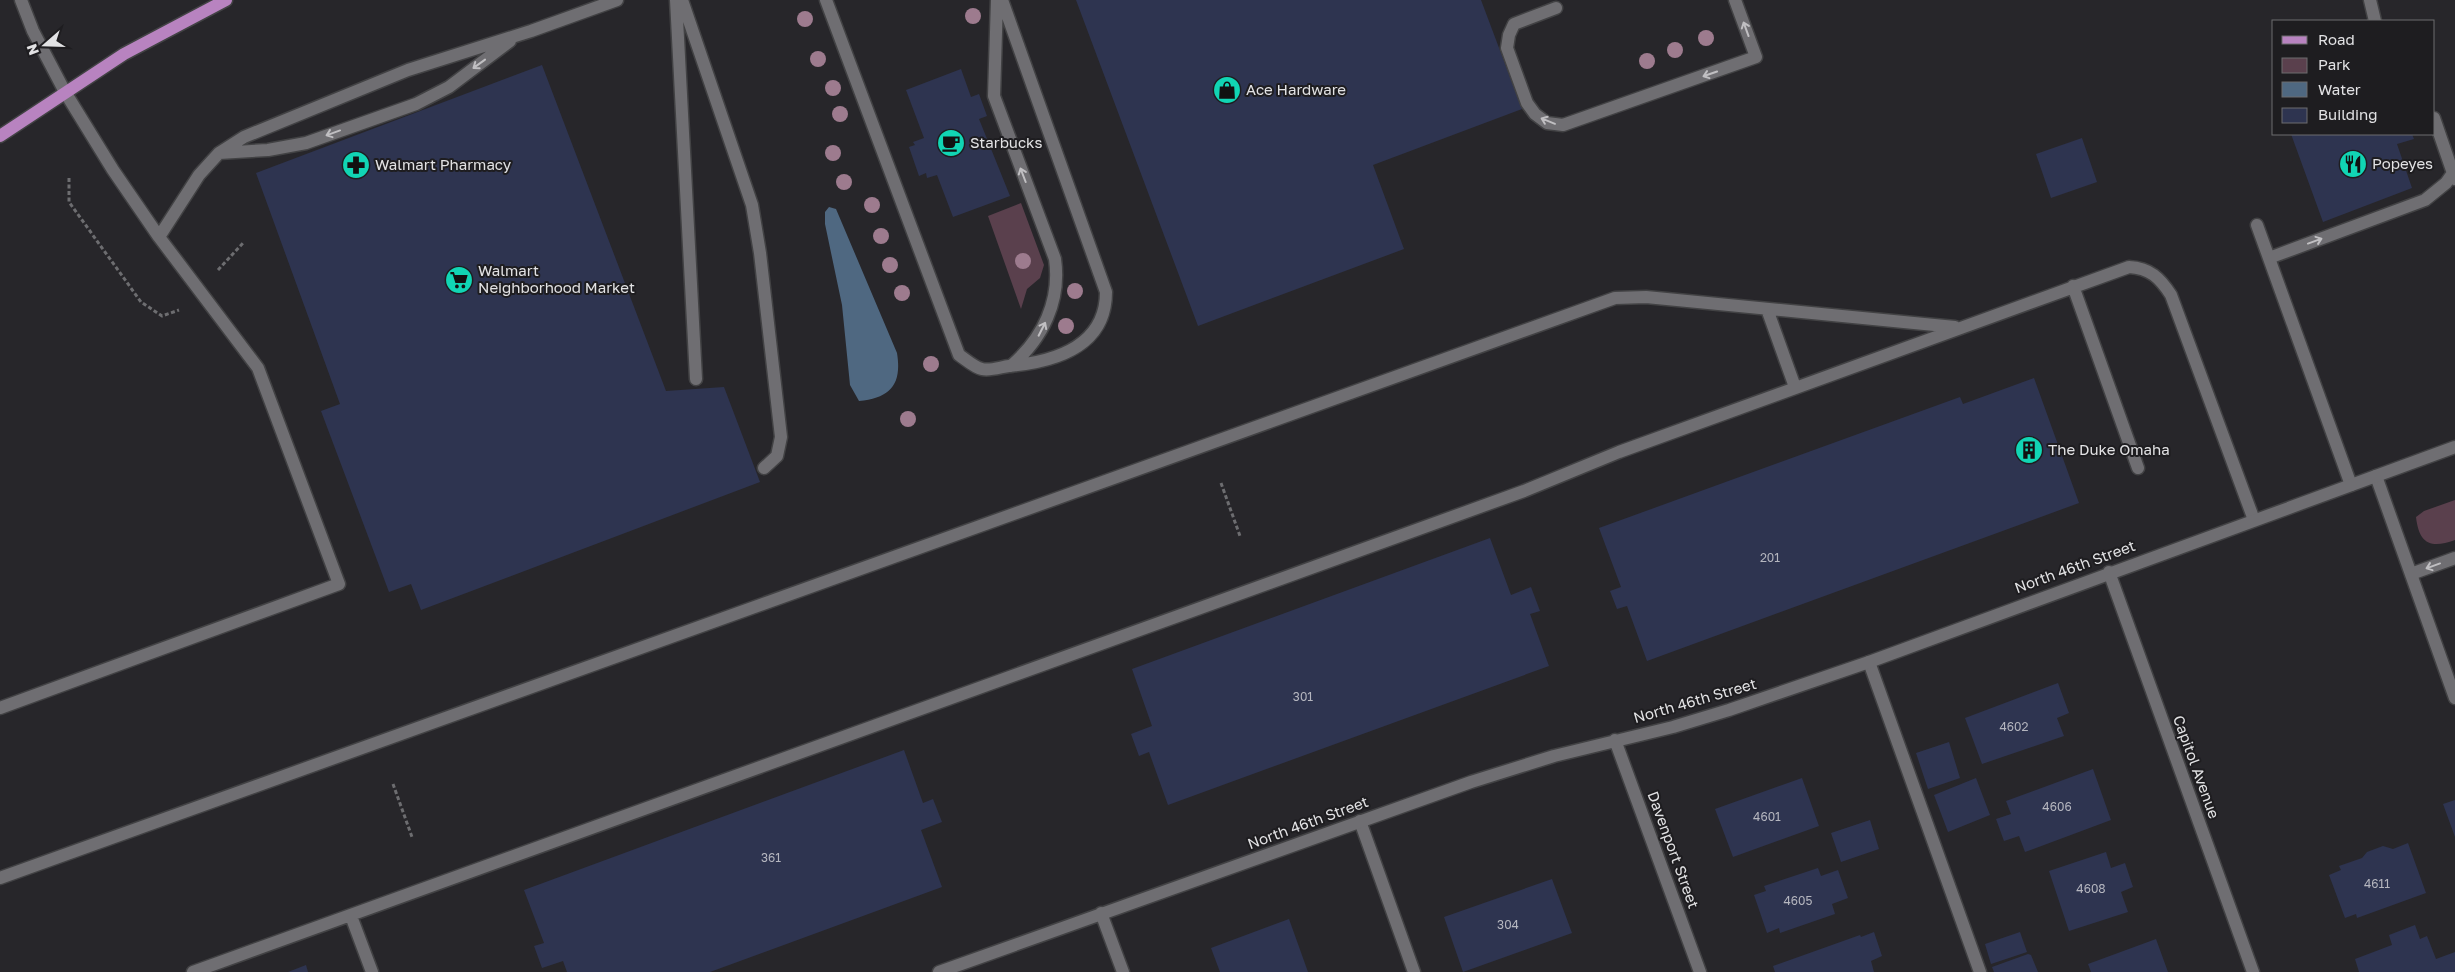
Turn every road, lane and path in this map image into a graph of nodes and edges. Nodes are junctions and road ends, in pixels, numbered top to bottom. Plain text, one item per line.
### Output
1 (21, 0) edge
2 (226, 0) edge
3 (617, 0) edge
4 (676, 0) edge
5 (682, 0) edge
6 (826, 0) edge
7 (997, 0) edge
8 (1002, 0) edge
9 (1735, 0) edge
10 (2370, 0) edge
11 (1556, 8) dead end
12 (2375, 20) edge
13 (518, 36) junction
14 (66, 92) junction
15 (2435, 121) edge
16 (0, 136) edge
17 (218, 153) junction
18 (2454, 176) edge
19 (2257, 225) dead end
20 (159, 238) junction
21 (2269, 258) junction
22 (2073, 286) junction
23 (1767, 309) junction
24 (1960, 327) junction
25 (1011, 366) junction
26 (696, 379) dead end
27 (1795, 387) junction
28 (2455, 447) edge
29 (764, 468) dead end
30 (2138, 468) dead end
31 (2376, 476) junction
32 (1221, 483) dead end
33 (2351, 485) junction
34 (2254, 520) junction
35 (1240, 536) dead end
36 (2455, 558) edge
37 (2108, 572) junction
38 (2411, 574) junction
39 (1869, 662) junction
40 (2454, 690) edge
41 (0, 708) edge
42 (1615, 740) junction
43 (393, 784) dead end
44 (1360, 821) junction
45 (412, 837) dead end
46 (0, 878) edge
47 (1101, 913) junction
48 (351, 916) junction
49 (193, 972) edge
50 (372, 972) edge
51 (939, 972) edge
52 (1123, 972) edge
53 (1414, 972) edge
54 (1700, 972) edge
55 (1980, 972) edge
56 (2253, 972) edge

1 - 14 street
2 - 14 main road
3 - 13 street
4 - 26 street
5 - 29 street
6 - 25 street
25 -> 7 street
8 - 25 street
9 - 11 street
10 - 12 street
13 - 17 street
13 -> 17 street
14 - 16 main road
14 - 20 street
15 - 18 street
17 - 20 street
21 -> 18 street
19 - 21 street
20 - 41 street
21 - 33 street
22 - 24 street
22 - 30 street
22 - 34 street
23 - 24 street
23 - 27 street
23 - 46 street
24 - 27 street
27 - 48 street
28 - 31 street, North 46th Street
31 - 33 street, North 46th Street
31 - 38 street
32 - 35 path
33 - 34 street, North 46th Street
34 - 37 street, North 46th Street
36 -> 38 street
37 - 39 street, North 46th Street
37 - 56 street, Capitol Avenue
38 - 40 street
39 - 42 street, North 46th Street
39 - 55 street
42 - 44 street, North 46th Street
42 - 54 street, Davenport Street
43 - 45 path
44 - 47 street, North 46th Street
44 - 53 street
47 - 51 street, North 46th Street
47 - 52 street
48 - 49 street
48 - 50 street

